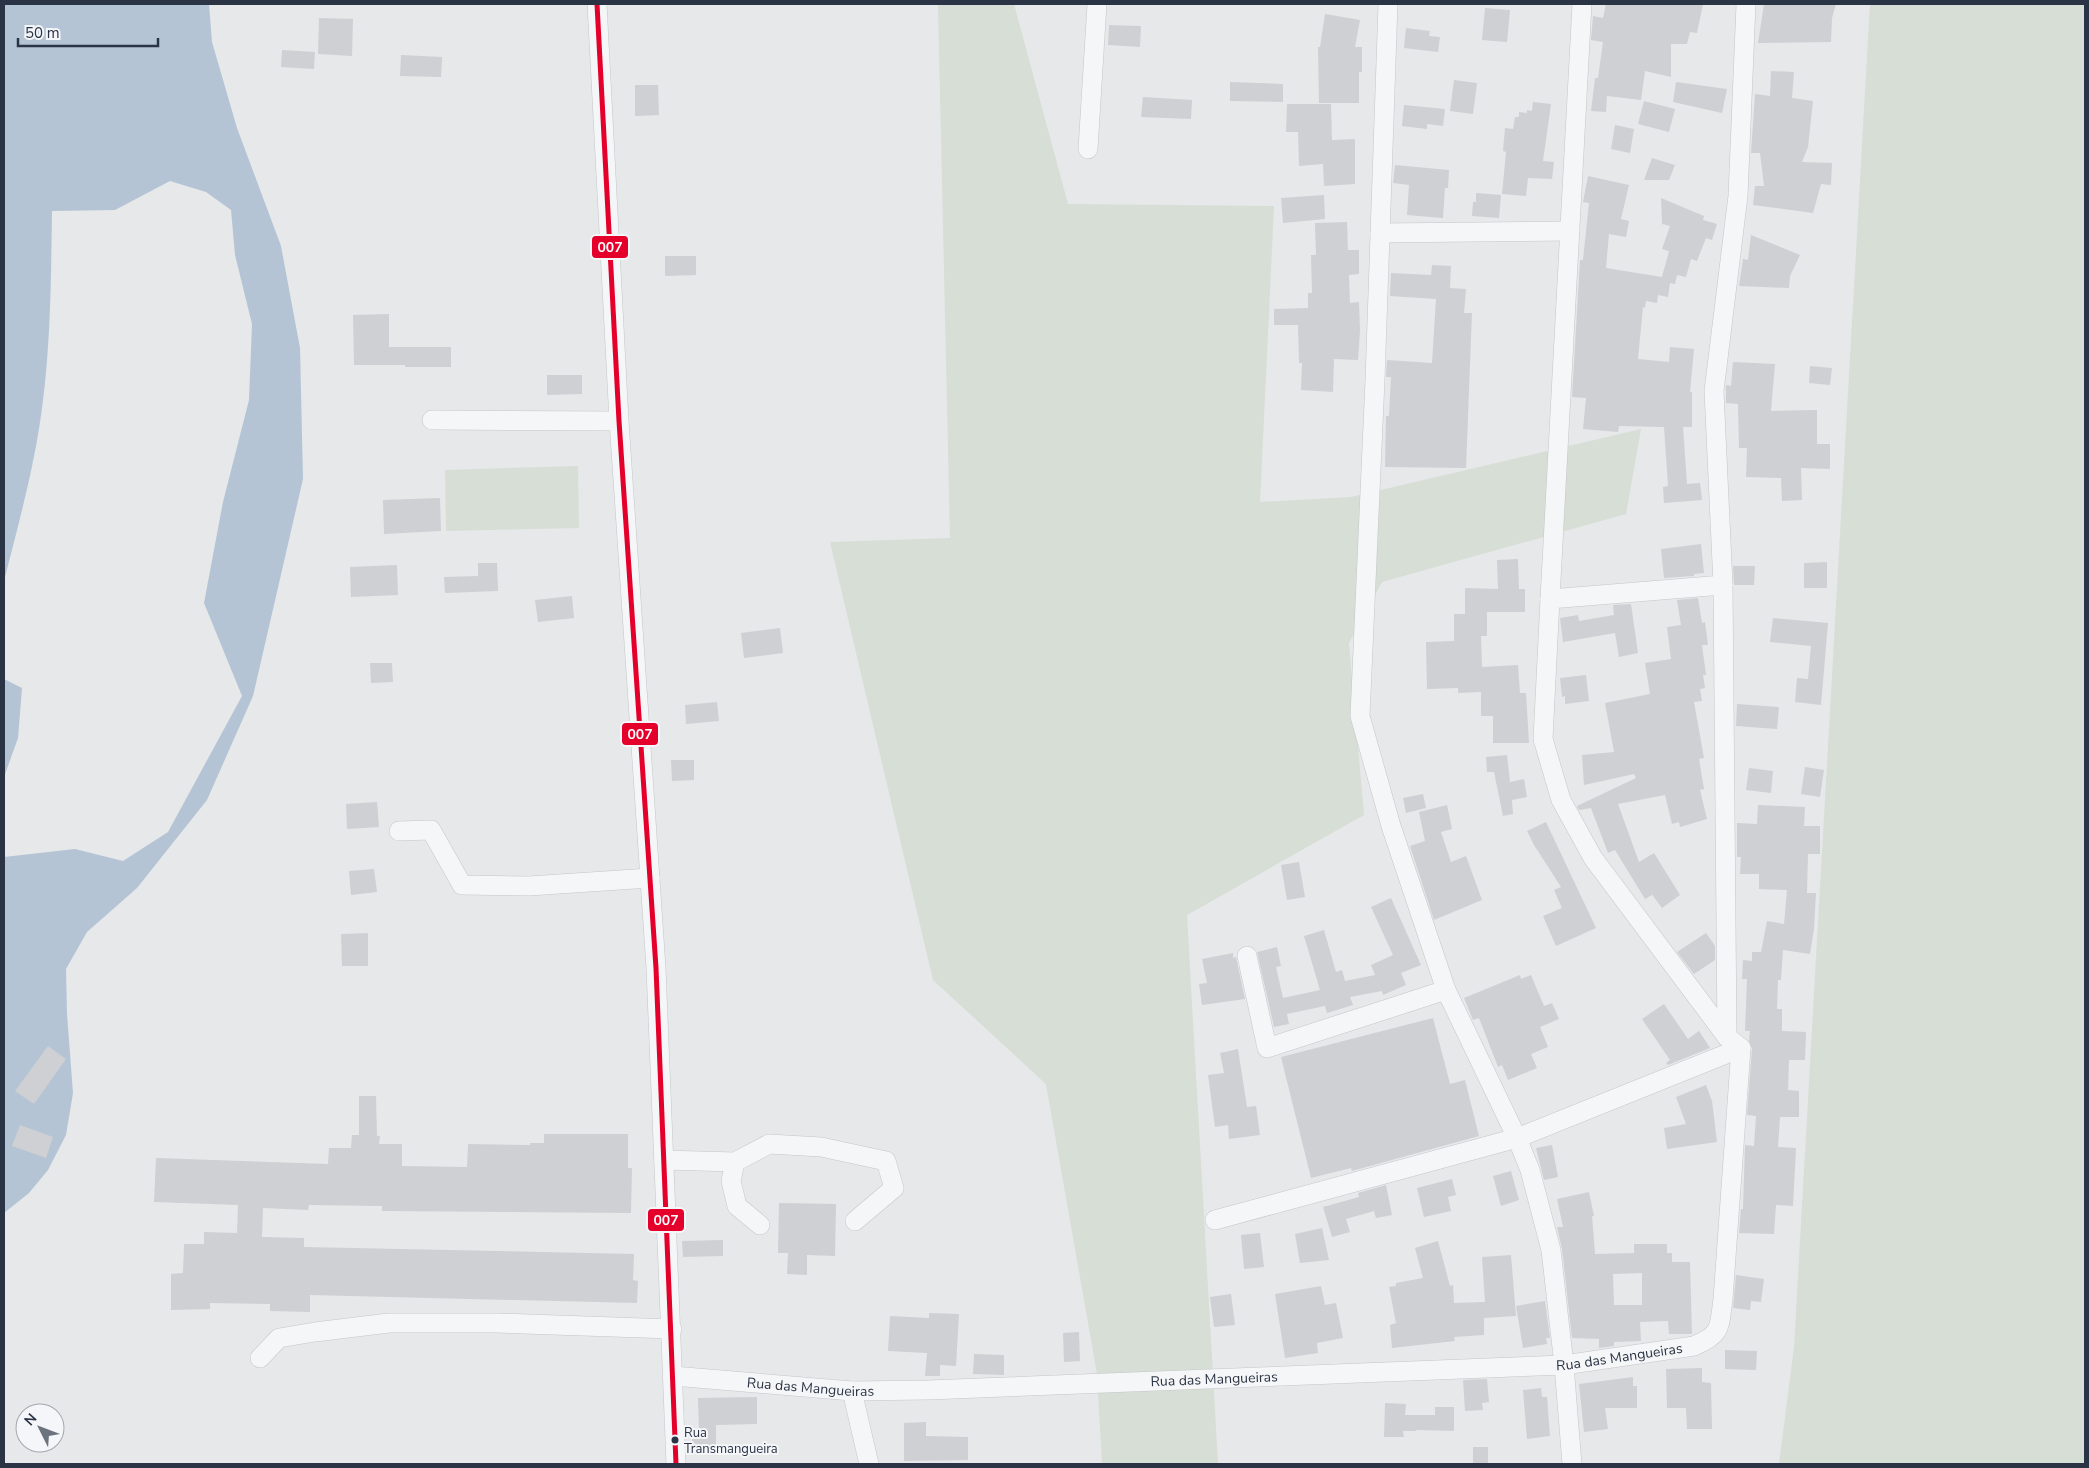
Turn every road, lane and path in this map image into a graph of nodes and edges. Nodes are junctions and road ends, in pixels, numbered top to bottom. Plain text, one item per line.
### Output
1 (597, 4) edge
2 (1097, 4) edge
3 (1388, 4) edge
4 (1582, 4) edge
5 (1746, 4) edge
6 (1088, 149) dead end
7 (1570, 231) junction
8 (1380, 233) junction
9 (432, 420) dead end
10 (619, 422) junction
11 (1723, 585) junction
12 (1550, 599) junction
13 (399, 831) dead end
14 (650, 878) junction
15 (1247, 956) dead end
16 (1446, 990) junction
17 (1734, 1043) junction
18 (1517, 1138) junction
19 (664, 1160) junction
20 (735, 1162) junction
21 (1214, 1220) dead end
22 (855, 1221) dead end
23 (760, 1226) dead end
24 (672, 1329) junction
25 (260, 1358) dead end
26 (1564, 1365) junction
27 (673, 1376) junction
28 (852, 1391) junction
29 (676, 1464) edge
30 (869, 1464) edge
31 (1572, 1464) edge

1 - 10 street
2 - 6 street
3 - 8 street
4 - 7 street
5 - 11 street, Rua das Mangueiras
7 - 8 street
7 - 12 street
8 - 16 street
9 - 10 street
10 - 14 street
11 - 12 street
11 - 17 street, Rua das Mangueiras
12 - 17 street
13 - 14 street
14 - 19 street
15 - 16 street
16 - 18 street
17 - 18 street
17 - 26 street, Rua das Mangueiras
18 - 21 street
18 - 26 street
19 - 20 street
19 - 24 street
20 - 22 street
20 - 23 street
24 - 25 street
24 - 27 street
26 - 28 street, Rua das Mangueiras
26 - 31 street
27 - 28 street, Rua das Mangueiras
27 - 29 street
28 - 30 street

